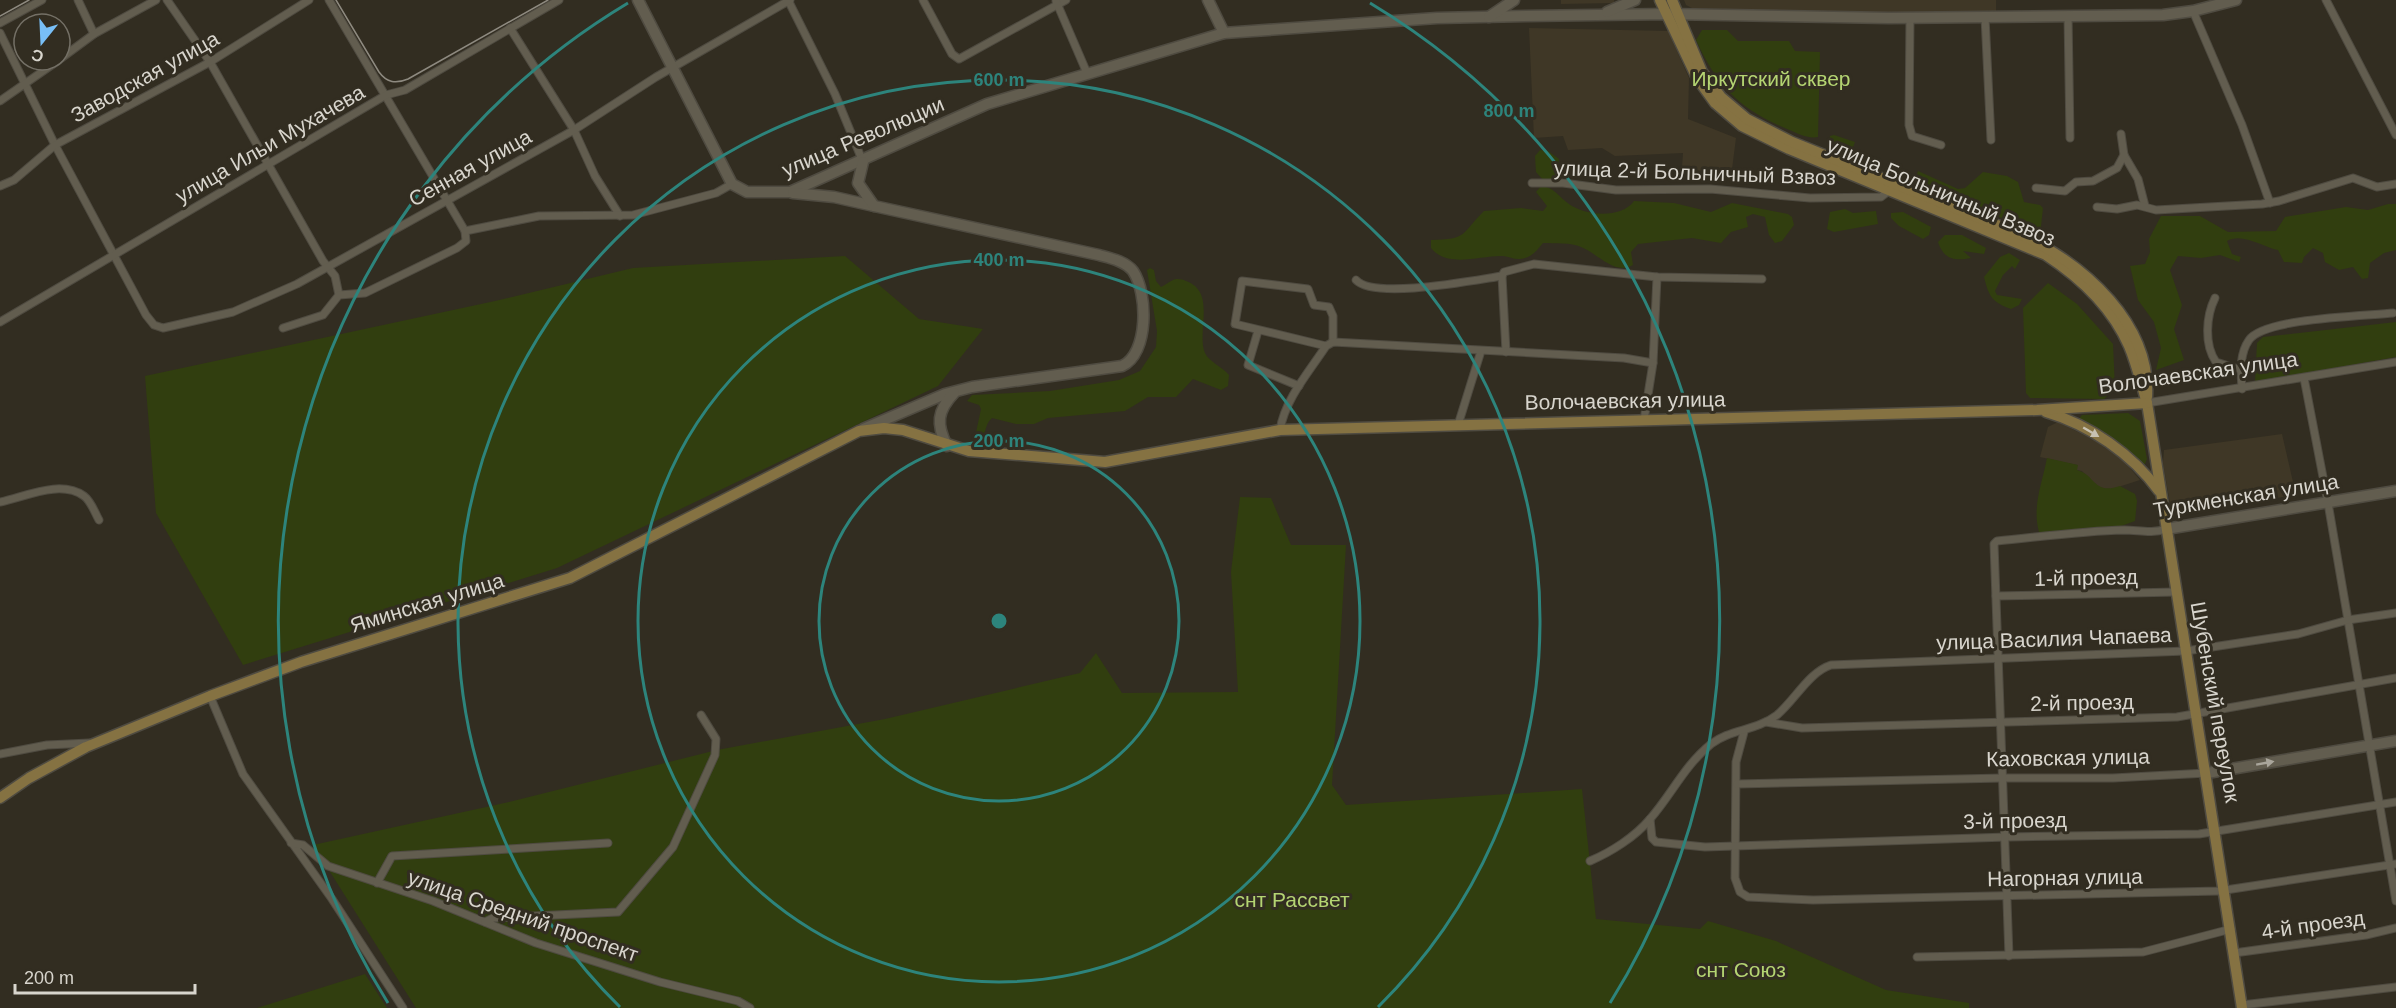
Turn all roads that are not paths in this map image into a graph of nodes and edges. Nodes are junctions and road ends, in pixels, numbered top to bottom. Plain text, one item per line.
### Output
1 (42, 0) edge
2 (78, 0) edge
3 (156, 0) edge
4 (167, 0) edge
5 (309, 0) edge
6 (329, 0) edge
7 (559, 0) edge
8 (638, 0) edge
9 (789, 0) edge
10 (922, 0) edge
11 (1066, 0) edge
12 (1208, 0) edge
13 (1514, 0) edge
14 (1635, 0) edge
15 (1660, 0) edge
16 (1672, 0) edge
17 (2236, 0) edge
18 (2326, 0) edge
19 (1057, 2) edge
20 (2193, 11) junction
21 (1673, 14) junction
22 (1602, 15) junction
23 (2068, 15) junction
24 (1489, 17) junction
25 (1985, 17) junction
26 (1910, 18) junction
27 (0, 23) edge
28 (510, 28) junction
29 (0, 33) edge
30 (1224, 33) junction
31 (94, 34) junction
32 (72, 50) edge
33 (210, 62) junction
34 (674, 66) junction
35 (43, 72) edge
36 (1087, 73) junction
37 (25, 86) junction
38 (386, 95) junction
39 (0, 101) edge
40 (574, 130) junction
41 (2121, 134) dead end
42 (2396, 135) edge
43 (2070, 138) dead end
44 (1991, 140) dead end
45 (55, 145) junction
46 (1941, 145) dead end
47 (2124, 155) junction
48 (863, 162) junction
49 (270, 166) junction
50 (1532, 183) dead end
51 (732, 184) junction
52 (2396, 184) edge
53 (0, 186) edge
54 (2036, 188) dead end
55 (1890, 190) junction
56 (790, 192) junction
57 (448, 200) junction
58 (2270, 203) junction
59 (874, 206) junction
60 (2145, 206) junction
61 (2097, 207) dead end
62 (620, 216) junction
63 (465, 231) junction
64 (115, 254) junction
65 (327, 265) junction
66 (1502, 276) junction
67 (1657, 277) junction
68 (1762, 279) dead end
69 (1356, 280) dead end
70 (339, 295) junction
71 (2215, 298) dead end
72 (2393, 313) dead end
73 (0, 322) edge
74 (283, 328) dead end
75 (1258, 331) junction
76 (1329, 344) junction
77 (1481, 351) junction
78 (1506, 352) junction
79 (2396, 362) edge
80 (1653, 363) junction
81 (2241, 370) junction
82 (2304, 378) junction
83 (1299, 386) junction
84 (2242, 389) junction
85 (956, 391) junction
86 (2147, 403) junction
87 (2037, 410) junction
88 (1644, 420) junction
89 (1458, 425) junction
90 (1280, 430) junction
91 (859, 431) junction
92 (947, 446) junction
93 (2160, 491) junction
94 (2396, 491) edge
95 (0, 501) edge
96 (2328, 503) junction
97 (99, 520) dead end
98 (2166, 529) junction
99 (2176, 592) junction
100 (1996, 596) junction
101 (2396, 613) edge
102 (2348, 620) junction
103 (2186, 651) junction
104 (1999, 657) junction
105 (2396, 678) edge
106 (2358, 684) junction
107 (210, 696) junction
108 (2197, 714) junction
109 (701, 715) dead end
110 (1766, 722) junction
111 (2001, 722) junction
112 (1744, 732) junction
113 (2396, 741) edge
114 (99, 742) junction
115 (2368, 746) junction
116 (0, 754) edge
117 (2207, 773) junction
118 (2003, 778) junction
119 (1737, 784) junction
120 (0, 798) edge
121 (2396, 802) edge
122 (2380, 805) junction
123 (1650, 819) junction
124 (2217, 832) junction
125 (2007, 837) junction
126 (291, 843) junction
127 (608, 843) dead end
128 (1736, 846) junction
129 (1590, 861) dead end
130 (2393, 864) edge
131 (377, 884) junction
132 (2225, 891) junction
133 (2008, 896) junction
134 (2396, 901) edge
135 (485, 922) junction
136 (2396, 928) edge
137 (2231, 929) junction
138 (2234, 953) junction
139 (2009, 956) junction
140 (1917, 957) dead end
141 (2396, 987) edge
142 (2242, 1007) edge
143 (403, 1008) edge
144 (750, 1008) edge

1 - 27 street
2 - 31 street
3 - 31 street
4 - 33 street
5 - 33 street, Заводская улица
6 - 38 street
7 - 28 street, улица Ильи Мухачева
8 - 34 main road
9 - 34 street, Сенная улица
9 - 48 street
10 - 19 street
11 - 19 street
12 - 30 main road
13 - 24 main road
14 - 22 main road
15 - 21 main road
16 - 21 main road
17 - 20 main road, улица Революции
18 - 42 street
19 - 36 street
20 - 23 main road, улица Революции
20 - 58 street
21 - 22 main road, улица Революции
21 - 26 main road, улица Революции
21 - 55 main road, улица Больничный Взвоз
21 - 86 main road, улица Больничный Взвоз
22 - 24 main road, улица Революции
23 - 25 main road, улица Революции
23 - 43 street
24 - 30 main road, улица Революции
25 - 26 main road, улица Революции
25 - 44 street
26 - 46 street
28 - 38 street, улица Ильи Мухачева
28 - 40 street
29 - 37 street
30 - 36 main road, улица Революции
31 - 32 street
33 - 45 street, Заводская улица
33 - 49 street
34 - 40 street, Сенная улица
34 - 51 main road
35 - 37 street
36 - 48 main road, улица Революции
37 - 39 street
37 - 45 street
38 - 49 street, улица Ильи Мухачева
38 - 57 street
40 - 57 street, Сенная улица
40 - 62 street
41 - 47 street
45 - 53 street, Заводская улица
45 - 64 street
47 - 54 street
47 - 60 street
48 - 56 main road, улица Революции
48 - 59 main road
49 - 64 street, улица Ильи Мухачева
49 - 65 street
50 - 55 street, улица 2-й Больничный Взвоз
51 - 56 main road, улица Революции
51 - 62 street
52 - 58 street
55 - 86 main road, улица Больничный Взвоз
56 - 59 main road
57 - 63 street
57 - 65 street, Сенная улица
58 - 60 street
59 - 85 main road
60 - 61 street
62 - 63 street
63 - 70 street
64 - 65 street, Сенная улица
64 - 73 street, улица Ильи Мухачева
65 - 70 street
66 - 67 street
66 - 69 street
66 - 78 street
67 - 68 street
67 - 80 street
70 - 74 street
71 - 81 street
72 - 81 street
75 - 76 street
75 - 76 street
75 - 83 street
76 - 77 street
76 - 83 street
77 - 78 street
77 - 89 street
78 - 80 street
79 - 82 street, Волочаевская улица
80 - 88 street
81 - 84 street
82 - 84 street, Волочаевская улица
82 - 96 street
83 - 90 street
84 - 86 street, Волочаевская улица
85 - 91 main road
85 - 92 main road
86 - 87 main road, Волочаевская улица
86 - 93 main road, Шубенский переулок
87 - 88 main road, Волочаевская улица
87 -> 93 main road
88 - 89 main road, Волочаевская улица
89 - 90 main road, Волочаевская улица
90 - 92 main road, Волочаевская улица
91 - 92 main road, Волочаевская улица
91 - 107 main road, Яминская улица
93 - 98 main road, Шубенский переулок
94 - 96 main road, Туркменская улица
95 - 97 street
96 - 98 main road, Туркменская улица
96 - 102 street
98 - 99 main road, Шубенский переулок
98 - 100 street, Туркменская улица
99 - 100 street, 1-й проезд
99 - 103 main road, Шубенский переулок
100 - 104 street
101 - 102 street, улица Василия Чапаева
102 - 103 street, улица Василия Чапаева
102 - 106 street
103 - 104 street, улица Василия Чапаева
103 - 108 main road, Шубенский переулок
104 - 110 street, улица Василия Чапаева
104 - 111 street
105 - 106 street, 2-й проезд
106 - 108 street, 2-й проезд
106 - 115 street
107 - 114 main road, Яминская улица
107 - 126 street
108 - 111 street, 2-й проезд
108 - 117 main road, Шубенский переулок
109 - 135 street
110 - 111 street, 2-й проезд
110 - 112 street
111 - 118 street
112 - 119 street
112 - 123 street
113 - 115 main road, Каховская улица
114 - 116 street
114 - 120 main road, Яминская улица
117 -> 115 main road, Каховская улица
115 - 122 street
117 - 118 street, Каховская улица
117 - 124 main road, Шубенский переулок
118 - 119 street, Каховская улица
118 - 125 street
119 - 128 street
121 - 122 street, 3-й проезд
122 - 124 street, 3-й проезд
122 - 130 street
123 - 128 street, 3-й проезд
123 - 129 street
124 - 125 street, 3-й проезд
124 - 132 main road, Шубенский переулок
125 - 128 street, 3-й проезд
125 - 133 street
126 - 131 street, улица Средний проспект
126 - 143 street
127 - 131 street
128 - 133 street, Нагорная улица
130 - 132 street, Нагорная улица
130 - 134 street
131 - 135 street, улица Средний проспект
132 - 133 street, Нагорная улица
132 - 137 main road, Шубенский переулок
133 - 139 street
135 - 144 street, улица Средний проспект
136 - 138 street, 4-й проезд
137 - 138 main road, Шубенский переулок
137 - 139 street
138 - 142 main road, Шубенский переулок
139 - 140 street
141 - 142 street

